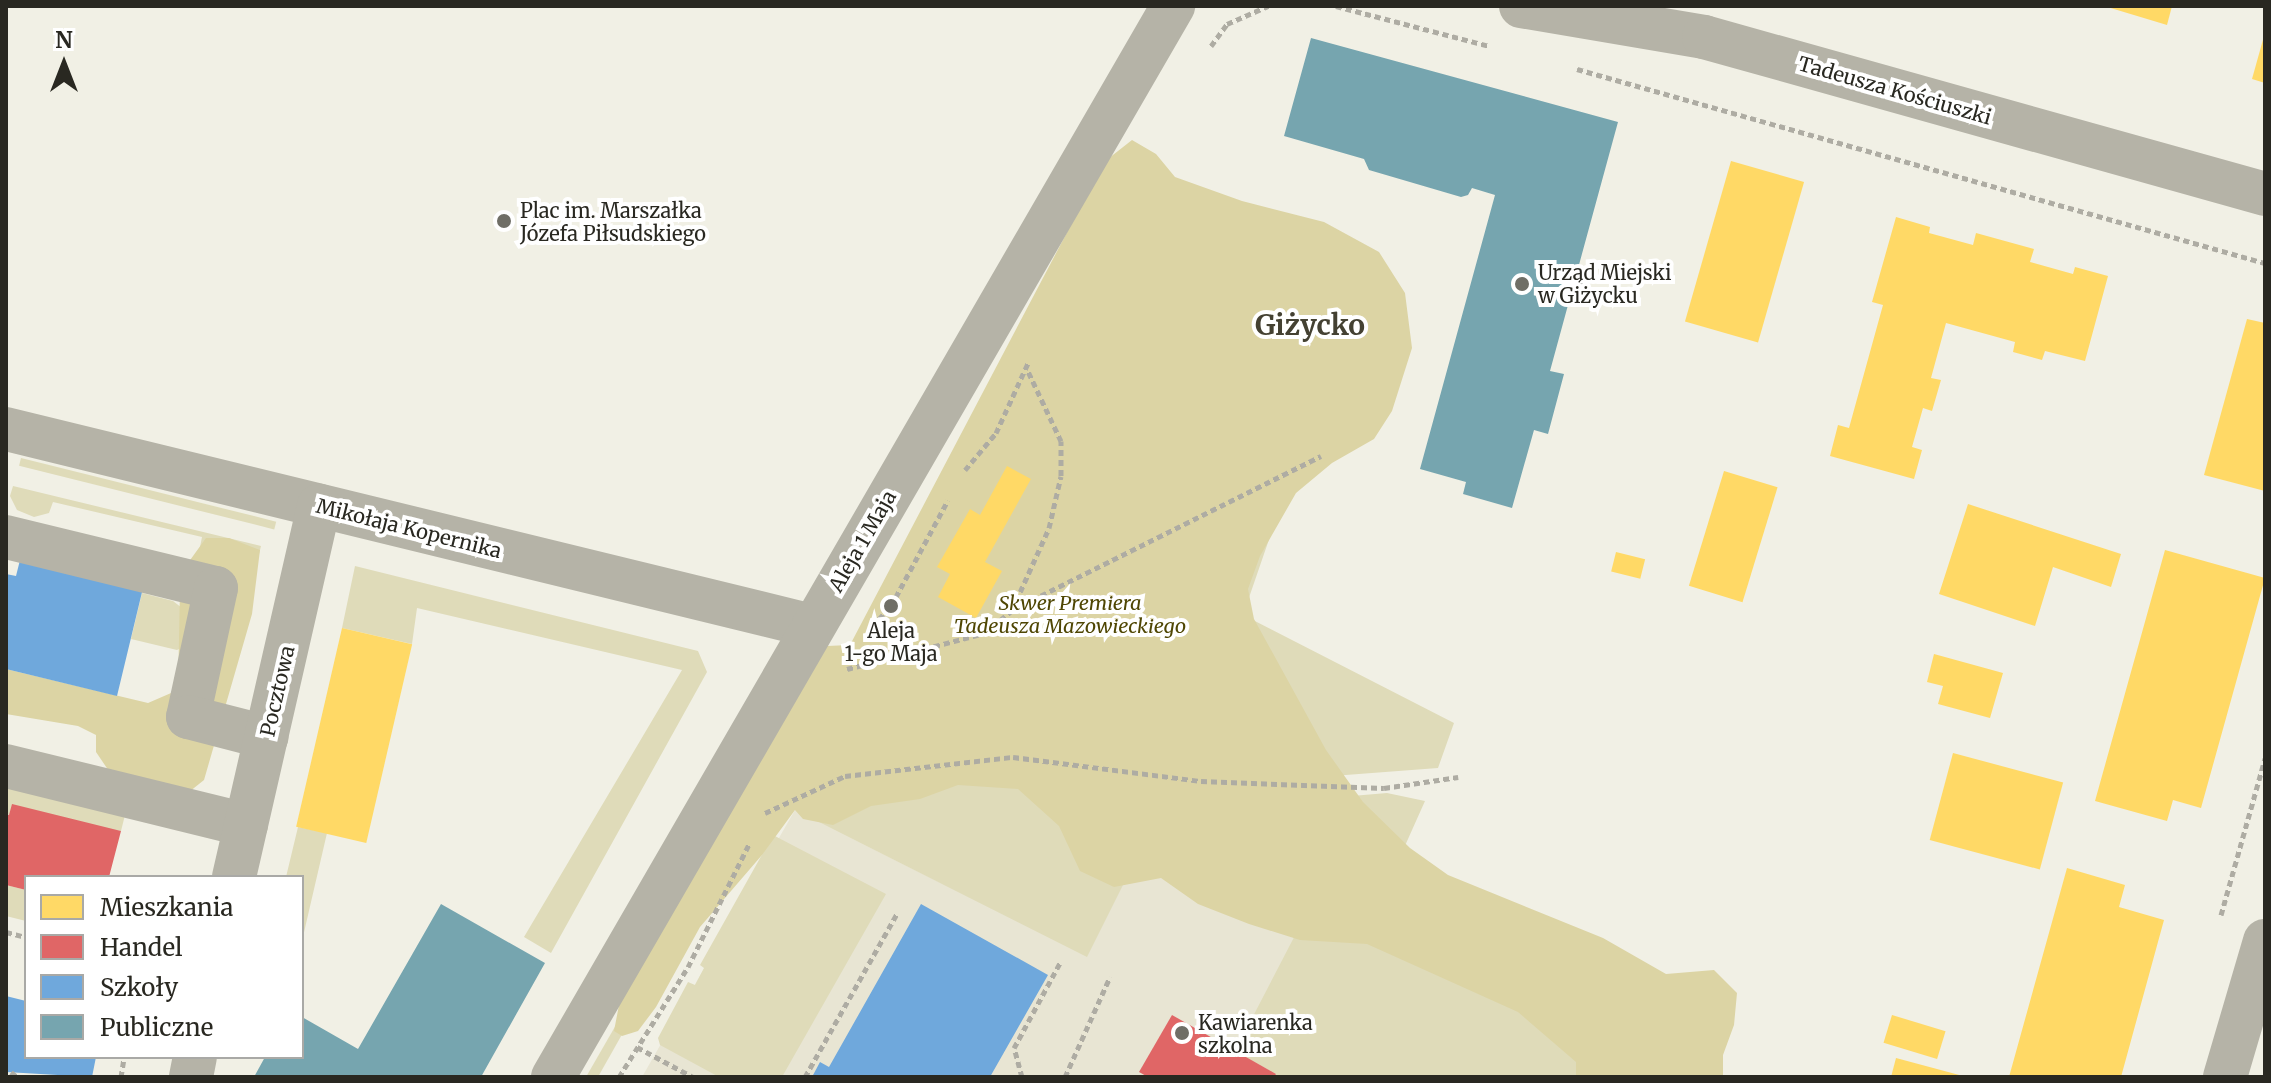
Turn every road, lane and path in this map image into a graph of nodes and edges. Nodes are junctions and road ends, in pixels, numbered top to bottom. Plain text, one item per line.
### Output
1 (1173, 6) edge
2 (1268, 6) edge
3 (1336, 6) edge
4 (1521, 6) edge
5 (1683, 18) edge
6 (1505, 50) dead end
7 (1204, 55) dead end
8 (1566, 66) dead end
9 (2265, 194) edge
10 (2265, 263) edge
11 (6, 430) edge
12 (1321, 456) dead end
13 (957, 484) dead end
14 (950, 497) dead end
15 (319, 506) junction
16 (6, 537) edge
17 (1012, 610) junction
18 (812, 626) junction
19 (871, 628) dead end
20 (845, 669) dead end
21 (266, 737) junction
22 (6, 766) edge
23 (1458, 777) dead end
24 (246, 825) junction
25 (757, 827) dead end
26 (751, 841) dead end
27 (234, 875) edge
28 (898, 912) dead end
29 (2265, 941) edge
30 (1060, 963) dead end
31 (1110, 977) dead end
32 (637, 1047) junction
33 (11, 1072) dead end
34 (17, 1077) edge
35 (553, 1077) edge
36 (619, 1077) edge
37 (693, 1077) edge
38 (805, 1077) edge
39 (1022, 1077) edge
40 (1065, 1077) edge
41 (2225, 1077) edge

1 - 18 street, Aleja 1 Maja
2 - 7 path
3 - 6 path
4 - 5 street, Tadeusza Kościuszki
5 - 9 street, Tadeusza Kościuszki
8 - 10 path
11 - 15 street, Mikołaja Kopernika
12 - 17 path
13 - 17 path
14 - 19 path
15 - 18 street, Mikołaja Kopernika
15 - 21 street, Pocztowa
16 - 21 street
17 - 20 path
18 - 35 street, Aleja 1 Maja
21 - 24 street, Pocztowa
22 - 24 street
23 - 25 path
24 - 27 street, Pocztowa
26 - 32 path
28 - 38 path
29 - 41 street
30 - 39 path
31 - 40 path
32 - 36 path
32 - 37 path
33 - 34 path

